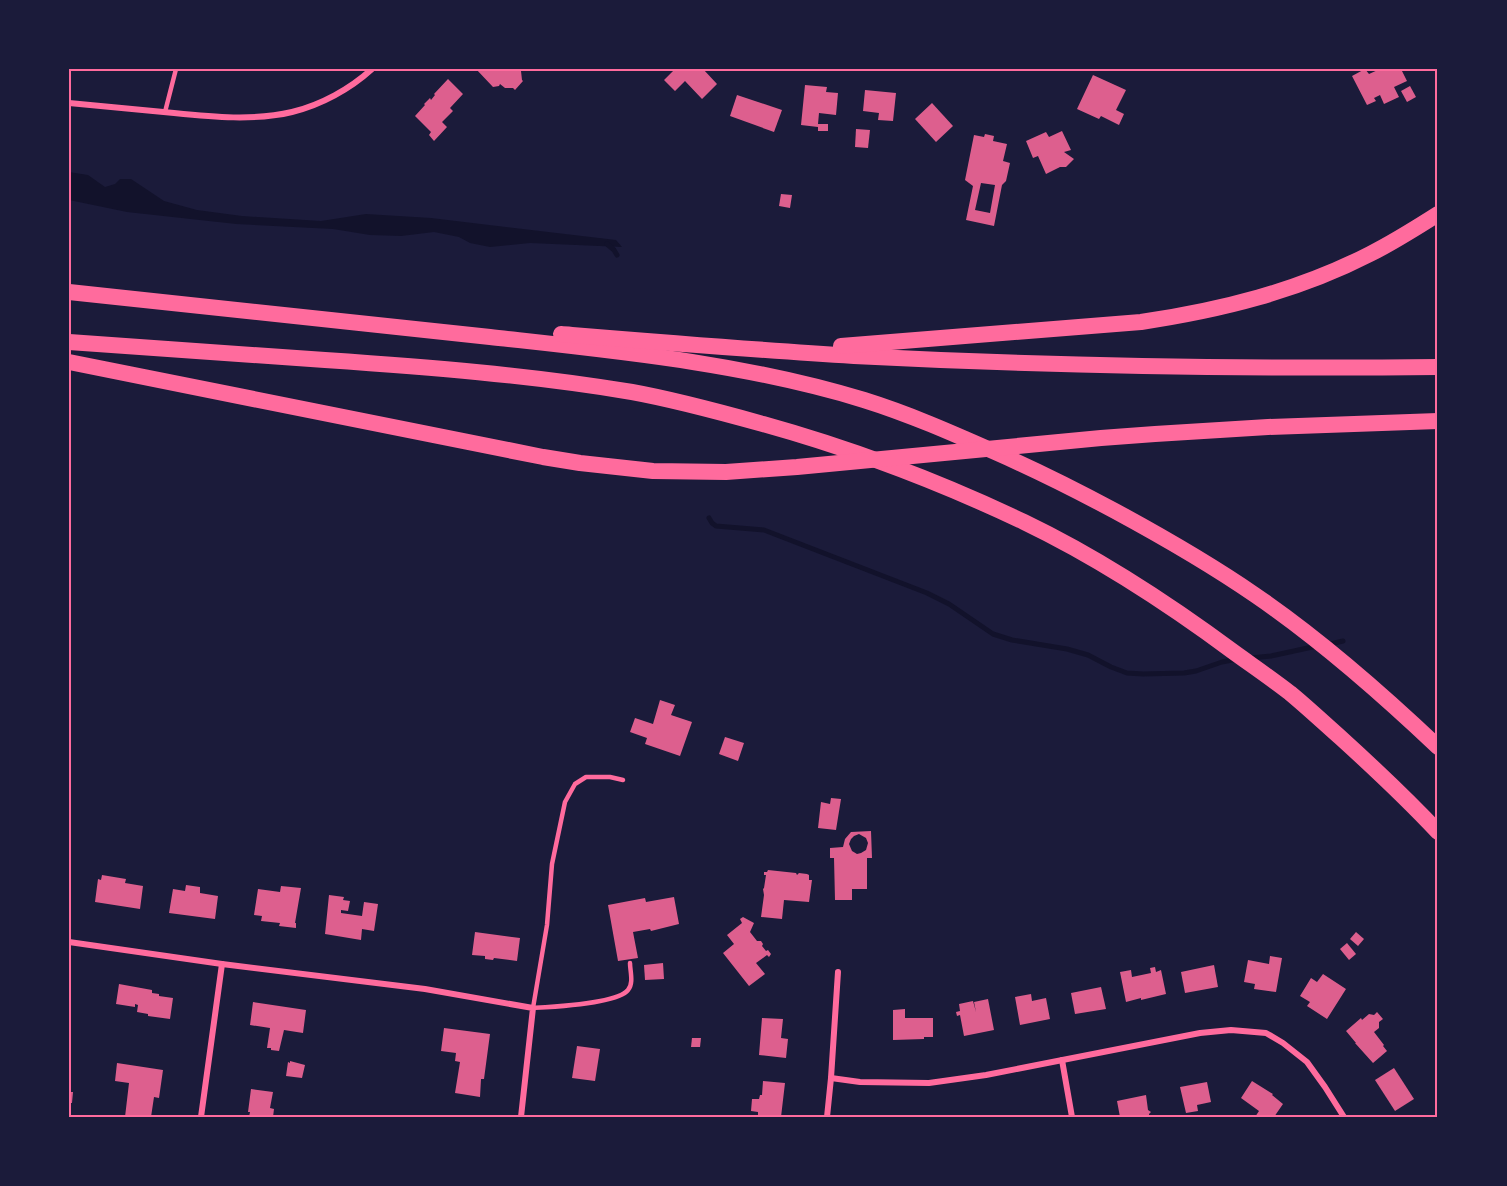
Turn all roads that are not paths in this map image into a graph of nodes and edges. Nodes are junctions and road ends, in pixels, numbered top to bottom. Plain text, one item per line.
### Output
1 (176, 69) edge
2 (372, 69) edge
3 (69, 103) edge
4 (165, 112) junction
5 (1438, 214) edge
6 (69, 292) edge
7 (230, 308) junction
8 (69, 342) edge
9 (779, 351) junction
10 (69, 362) edge
11 (1438, 367) edge
12 (1438, 421) edge
13 (1438, 747) edge
14 (623, 780) dead end
15 (1438, 832) edge
16 (69, 942) edge
17 (630, 963) dead end
18 (222, 964) junction
19 (838, 972) dead end
20 (533, 1008) junction
21 (1062, 1060) junction
22 (831, 1078) junction
23 (201, 1117) edge
24 (521, 1117) edge
25 (827, 1117) edge
26 (1072, 1117) edge
27 (1344, 1117) edge

1 - 4 lane
2 - 4 street
3 - 4 street
5 - 9 highway
6 - 7 highway
7 - 9 highway
7 - 13 highway
8 - 15 highway
9 - 11 highway
10 - 12 highway
14 - 20 lane
16 - 18 street
17 - 20 lane
18 - 20 street
18 - 23 street
19 - 22 street
20 - 24 street
21 - 22 street
21 - 26 street
21 - 27 street
22 - 25 street

